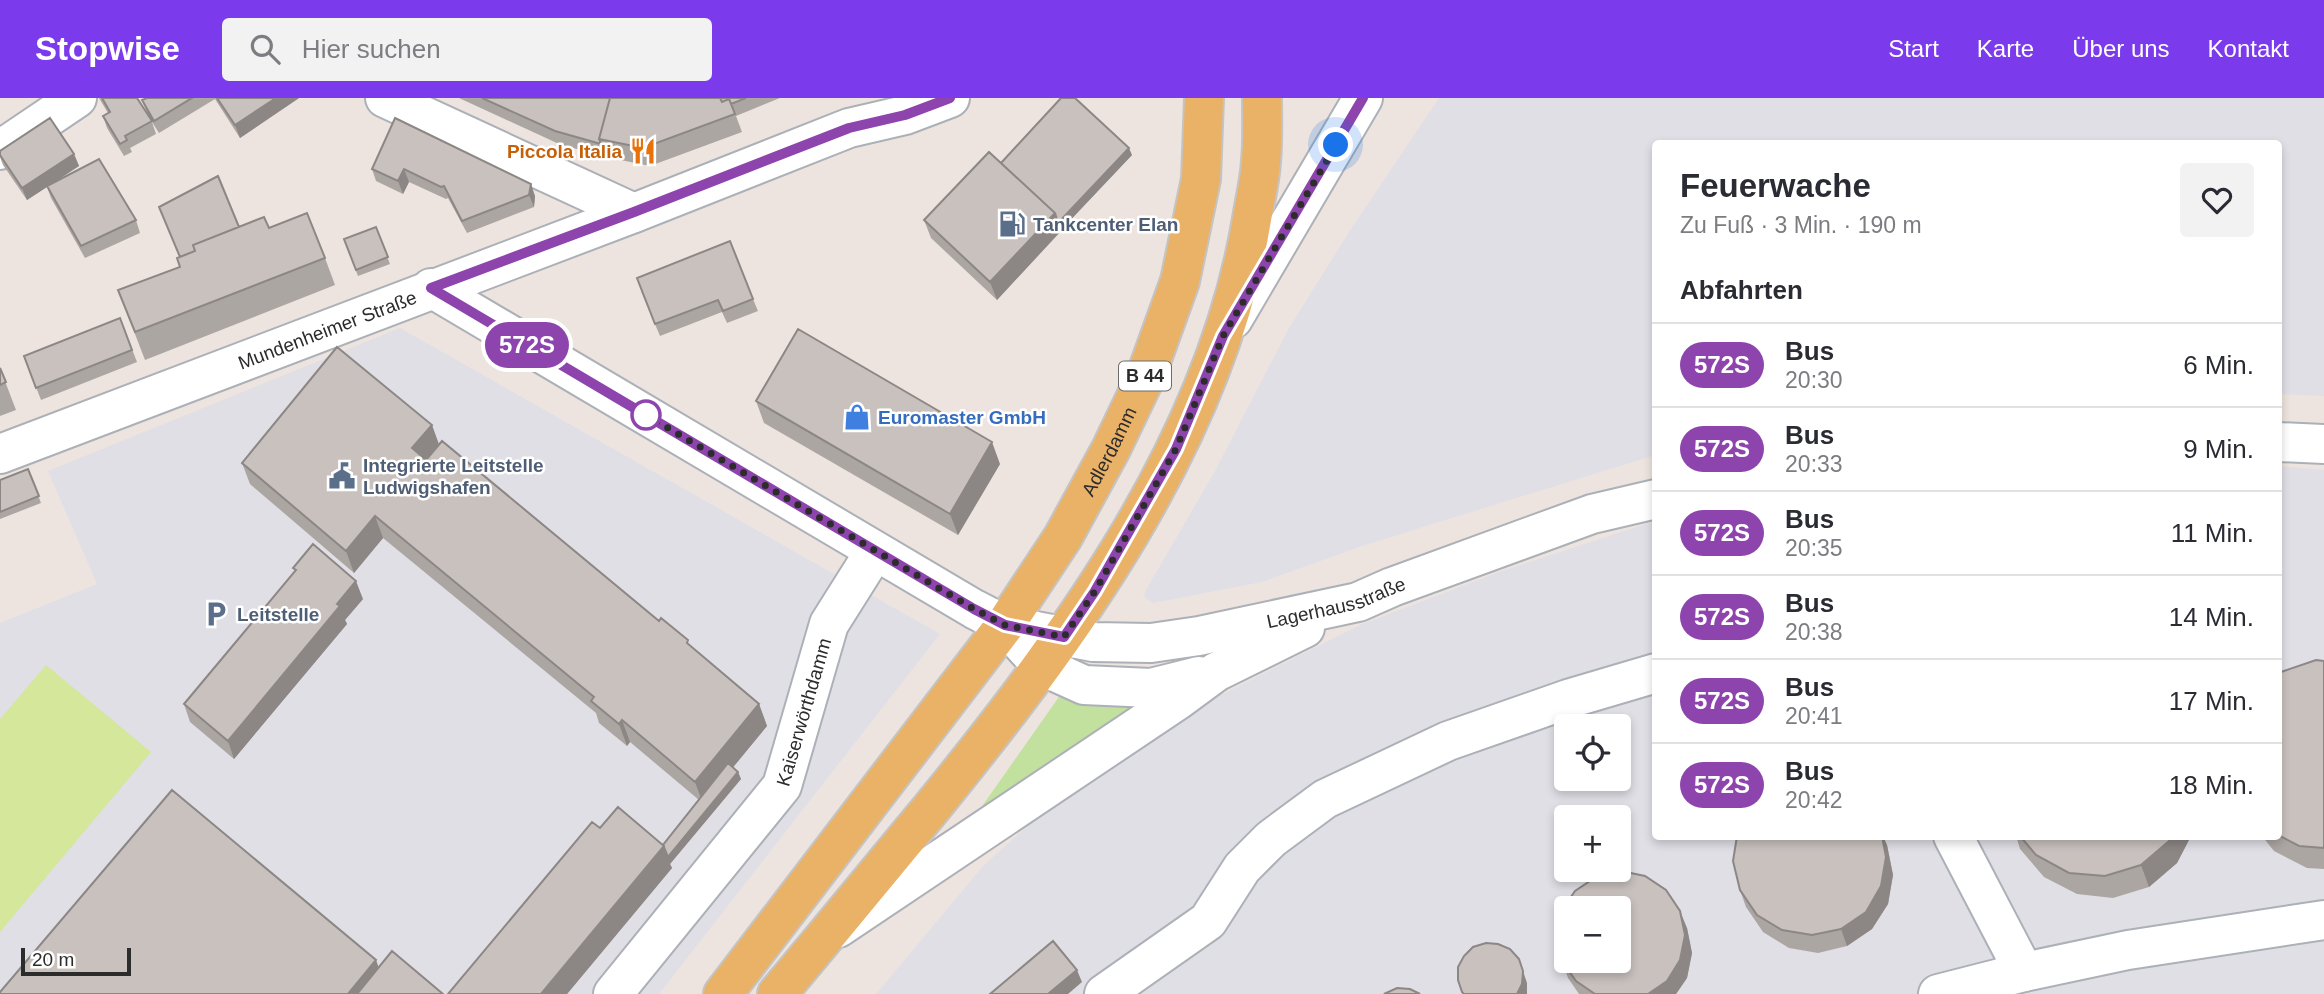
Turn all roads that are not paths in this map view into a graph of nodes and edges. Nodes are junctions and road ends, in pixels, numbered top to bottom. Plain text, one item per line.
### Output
1 (77, 98) edge
2 (385, 98) edge
3 (883, 98) edge
4 (950, 98) edge
5 (1203, 98) edge
6 (1262, 98) edge
7 (1363, 98) edge
8 (849, 128) junction
9 (0, 150) edge
10 (634, 212) junction
11 (431, 288) junction
12 (1223, 336) junction
13 (2282, 442) edge
14 (2324, 444) edge
15 (0, 454) edge
16 (1652, 500) edge
17 (875, 551) junction
18 (1358, 602) junction
19 (1005, 625) junction
20 (1053, 652) junction
21 (1216, 672) junction
22 (1652, 675) edge
23 (1955, 840) edge
24 (2324, 920) edge
25 (828, 935) junction
26 (2015, 956) junction
27 (613, 994) edge
28 (723, 994) edge
29 (777, 994) edge
30 (1104, 994) edge
31 (1938, 994) edge

1 - 9 street
2 - 10 street
3 - 8 street, Mundenheimer Straße
4 - 8 street, Mundenheimer Straße
5 - 19 main road, Adlerdamm / B 44
6 - 12 main road, B 44
7 - 12 street
8 - 10 street, Mundenheimer Straße
10 - 11 street, Mundenheimer Straße
11 - 15 street, Mundenheimer Straße
11 - 17 street, Lagerhausstraße
12 - 20 main road, B 44
13 - 14 street
16 - 18 street, Lagerhausstraße
17 - 19 street, Lagerhausstraße
17 - 27 street, Kaiserwörthdamm
18 - 20 street, Lagerhausstraße
18 - 21 street
19 - 20 street, Lagerhausstraße
19 - 28 main road, B 44
20 - 21 street
20 - 25 main road, B 44
21 - 25 street
22 - 30 street
23 - 26 street
24 - 26 street
25 - 29 main road, B 44
26 - 31 street

